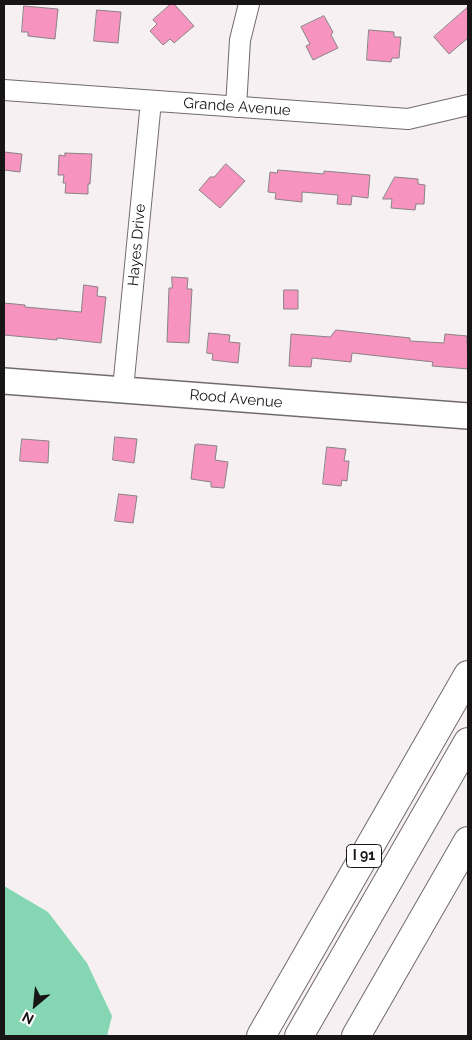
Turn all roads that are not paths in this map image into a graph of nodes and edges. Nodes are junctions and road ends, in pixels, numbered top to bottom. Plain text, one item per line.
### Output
1 (249, 4) edge
2 (4, 90) edge
3 (151, 101) junction
4 (468, 105) edge
5 (236, 107) junction
6 (4, 381) edge
7 (123, 390) junction
8 (468, 416) edge
9 (468, 676) edge
10 (468, 742) edge
11 (468, 777) edge
12 (468, 841) edge
13 (260, 1036) edge
14 (299, 1036) edge
15 (319, 1036) edge
16 (356, 1036) edge

1 - 5 street
2 - 3 street, Grande Avenue
3 - 5 street, Grande Avenue
3 - 7 street, Hayes Drive
4 - 5 street, Grande Avenue
6 - 7 street, Rood Avenue
7 - 8 street, Rood Avenue
9 - 13 highway, I 91
10 - 14 highway
11 - 15 highway
12 - 16 highway

